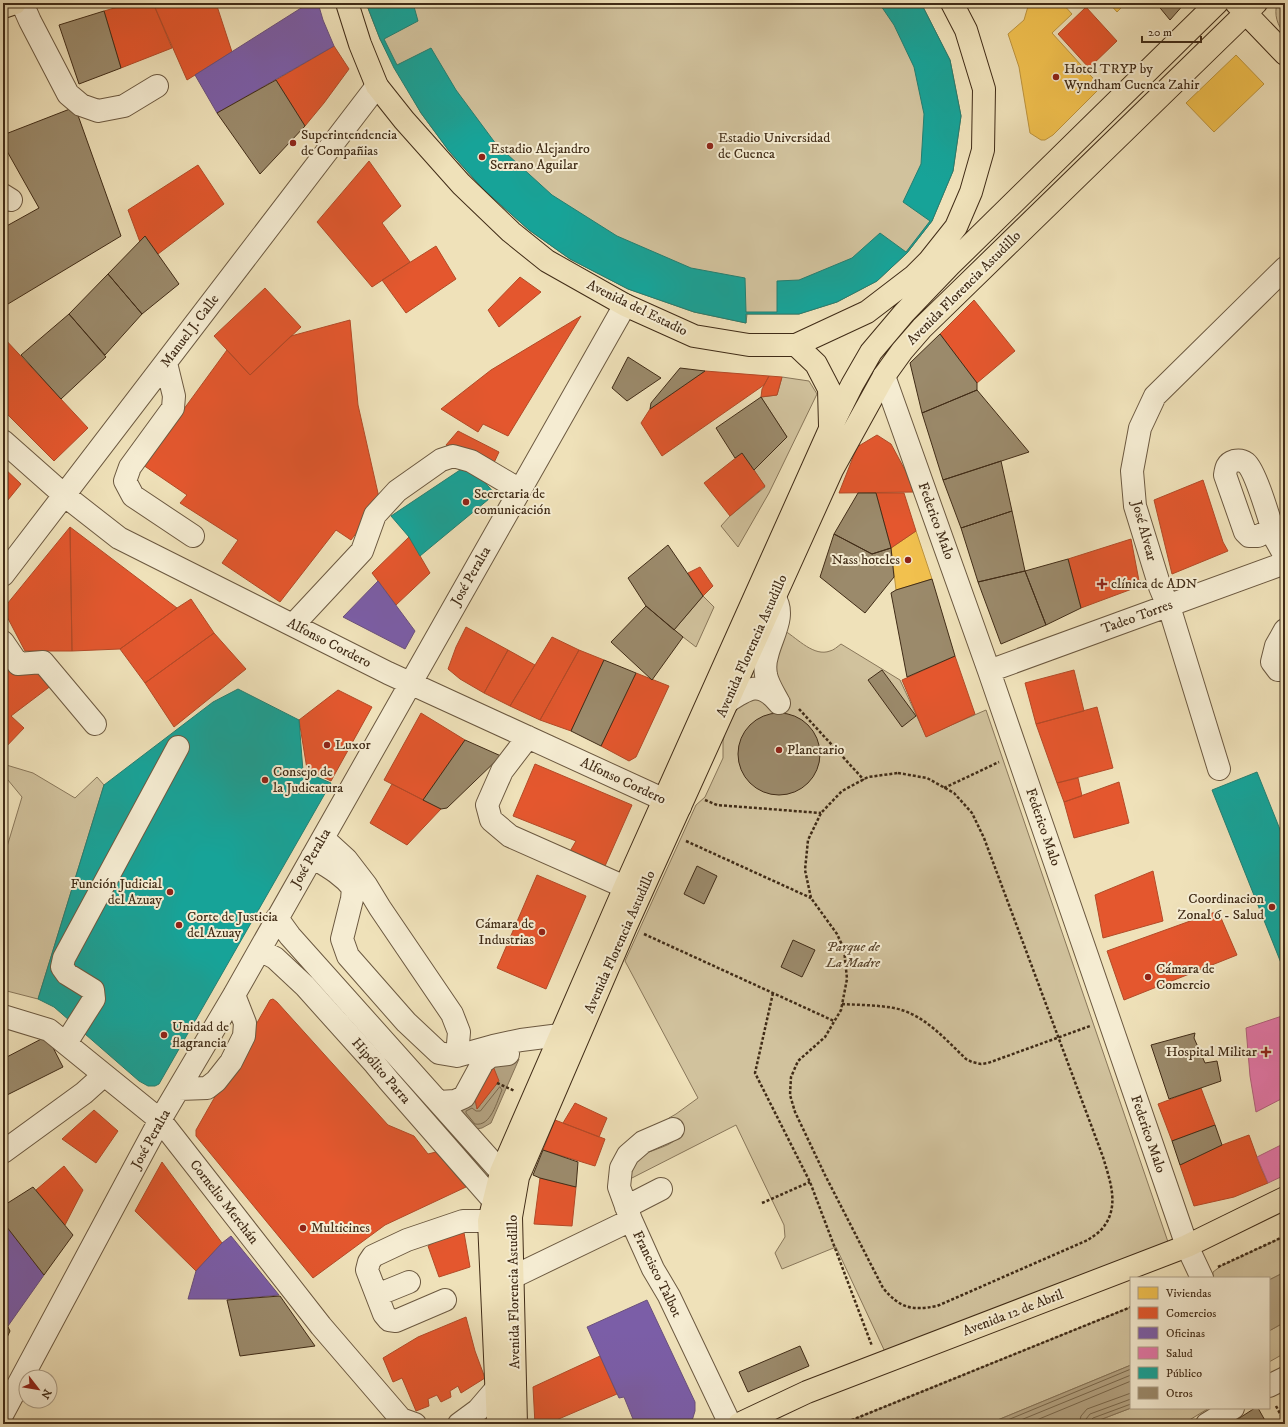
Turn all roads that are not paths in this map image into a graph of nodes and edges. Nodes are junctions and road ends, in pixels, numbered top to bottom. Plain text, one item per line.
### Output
1 (15, 3) edge
2 (22, 3) edge
3 (347, 3) edge
4 (952, 3) edge
5 (1217, 3) edge
6 (1246, 6) edge
7 (3, 7) edge
8 (1285, 54) edge
9 (157, 86) dead end
10 (377, 86) junction
11 (929, 261) junction
12 (1285, 268) edge
13 (932, 284) junction
14 (625, 305) junction
15 (937, 314) junction
16 (796, 345) junction
17 (166, 363) junction
18 (884, 376) junction
19 (830, 429) junction
20 (3, 441) edge
21 (520, 490) junction
22 (1260, 495) junction
23 (64, 496) junction
24 (1235, 506) junction
25 (1273, 529) junction
26 (193, 536) dead end
27 (1285, 556) edge
28 (1285, 563) edge
29 (3, 575) edge
30 (774, 597) junction
31 (1167, 606) junction
32 (293, 625) junction
33 (1285, 630) edge
34 (3, 642) edge
35 (1285, 669) edge
36 (990, 671) junction
37 (411, 683) junction
38 (727, 702) junction
39 (95, 724) dead end
40 (528, 737) junction
41 (178, 748) dead end
42 (1219, 769) dead end
43 (672, 803) junction
44 (323, 838) junction
45 (312, 857) junction
46 (625, 887) junction
47 (380, 908) junction
48 (277, 918) junction
49 (345, 925) junction
50 (260, 950) junction
51 (234, 995) junction
52 (3, 1016) edge
53 (557, 1041) junction
54 (66, 1044) junction
55 (457, 1056) junction
56 (104, 1075) junction
57 (179, 1089) junction
58 (439, 1102) junction
59 (160, 1120) junction
60 (673, 1129) dead end
61 (3, 1152) edge
62 (501, 1172) junction
63 (661, 1189) dead end
64 (1285, 1198) edge
65 (492, 1211) junction
66 (628, 1214) junction
67 (1187, 1246) junction
68 (513, 1277) junction
69 (1202, 1277) edge
70 (409, 1282) dead end
71 (377, 1295) junction
72 (445, 1300) dead end
73 (1285, 1378) edge
74 (496, 1389) junction
75 (1272, 1396) edge
76 (1231, 1409) edge
77 (3, 1413) edge
78 (415, 1424) edge
79 (459, 1424) edge
80 (498, 1424) edge
81 (516, 1424) edge
82 (730, 1424) edge
83 (739, 1424) edge
84 (1207, 1424) edge

1 - 7 main road
2 - 9 street
3 - 10 main road, Avenida del Estadio
4 - 11 main road, Avenida del Estadio
5 - 13 main road, Avenida Florencia Astudillo
6 - 8 main road
6 - 15 main road, Avenida Florencia Astudillo
10 - 14 main road, Avenida del Estadio
10 - 17 street, Manuel J. Calle
11 - 13 main road
11 - 16 main road, Avenida del Estadio
12 - 31 street, José Alvear
13 - 15 main road
13 - 19 main road, Avenida Florencia Astudillo
14 - 16 main road, Avenida del Estadio
14 - 21 street, José Peralta
15 - 18 main road, Avenida Florencia Astudillo
16 - 19 main road
17 - 23 street, Manuel J. Calle
17 - 26 street
18 - 30 main road, Avenida Florencia Astudillo
18 - 36 street, Federico Malo
19 - 43 main road, Avenida Florencia Astudillo
20 - 23 street, Alfonso Cordero
21 - 32 street
21 - 37 street, José Peralta
22 - 24 street
22 - 24 street
22 - 25 street
23 - 29 street, Manuel J. Calle
23 - 32 street, Alfonso Cordero
24 - 25 street
25 - 27 street
28 - 31 street, Tadeo Torres
30 - 38 main road, Avenida Florencia Astudillo
30 - 38 street
31 - 36 street, Tadeo Torres
31 - 42 street, José Alvear
32 - 37 street, Alfonso Cordero
33 - 35 street
34 - 39 street
36 - 67 street, Federico Malo
37 - 40 street, Alfonso Cordero
37 - 44 street, José Peralta
38 - 43 main road, Avenida Florencia Astudillo
40 - 43 street, Alfonso Cordero
40 - 46 street
41 - 54 street
43 - 46 main road, Avenida Florencia Astudillo
43 - 68 main road, Avenida Florencia Astudillo
44 - 45 street, José Peralta
44 - 47 street
45 - 48 street, José Peralta
45 - 49 street
46 - 53 main road, Avenida Florencia Astudillo
47 - 49 street
47 - 55 street
48 - 50 street, José Peralta
48 - 58 street, Hipólito Parra
49 - 55 street
50 - 51 street, José Peralta
50 - 65 street, Hipólito Parra
51 - 57 street, José Peralta
51 - 57 street
52 - 54 street, Cornelio Merchán
53 - 55 street
53 - 58 street
53 - 62 main road, Avenida Florencia Astudillo
54 - 56 street, Cornelio Merchán
56 - 59 street, Cornelio Merchán
56 - 61 street
57 - 59 street, José Peralta
58 - 62 street, Hipólito Parra
59 - 77 street, José Peralta
59 - 78 street, Cornelio Merchán
60 - 66 street
62 - 65 main road, Avenida Florencia Astudillo
63 - 66 street
64 - 67 main road, Avenida 12 de Abril
65 - 71 street
65 - 74 main road, Avenida Florencia Astudillo
66 - 68 street, Francisco Talbot
66 - 82 street, Francisco Talbot
67 - 69 street, Federico Malo
67 - 83 main road, Avenida 12 de Abril
68 - 81 main road, Avenida Florencia Astudillo
70 - 71 street
71 - 72 street
73 - 75 street
74 - 79 street
74 - 80 main road, Avenida Florencia Astudillo
76 - 84 street

